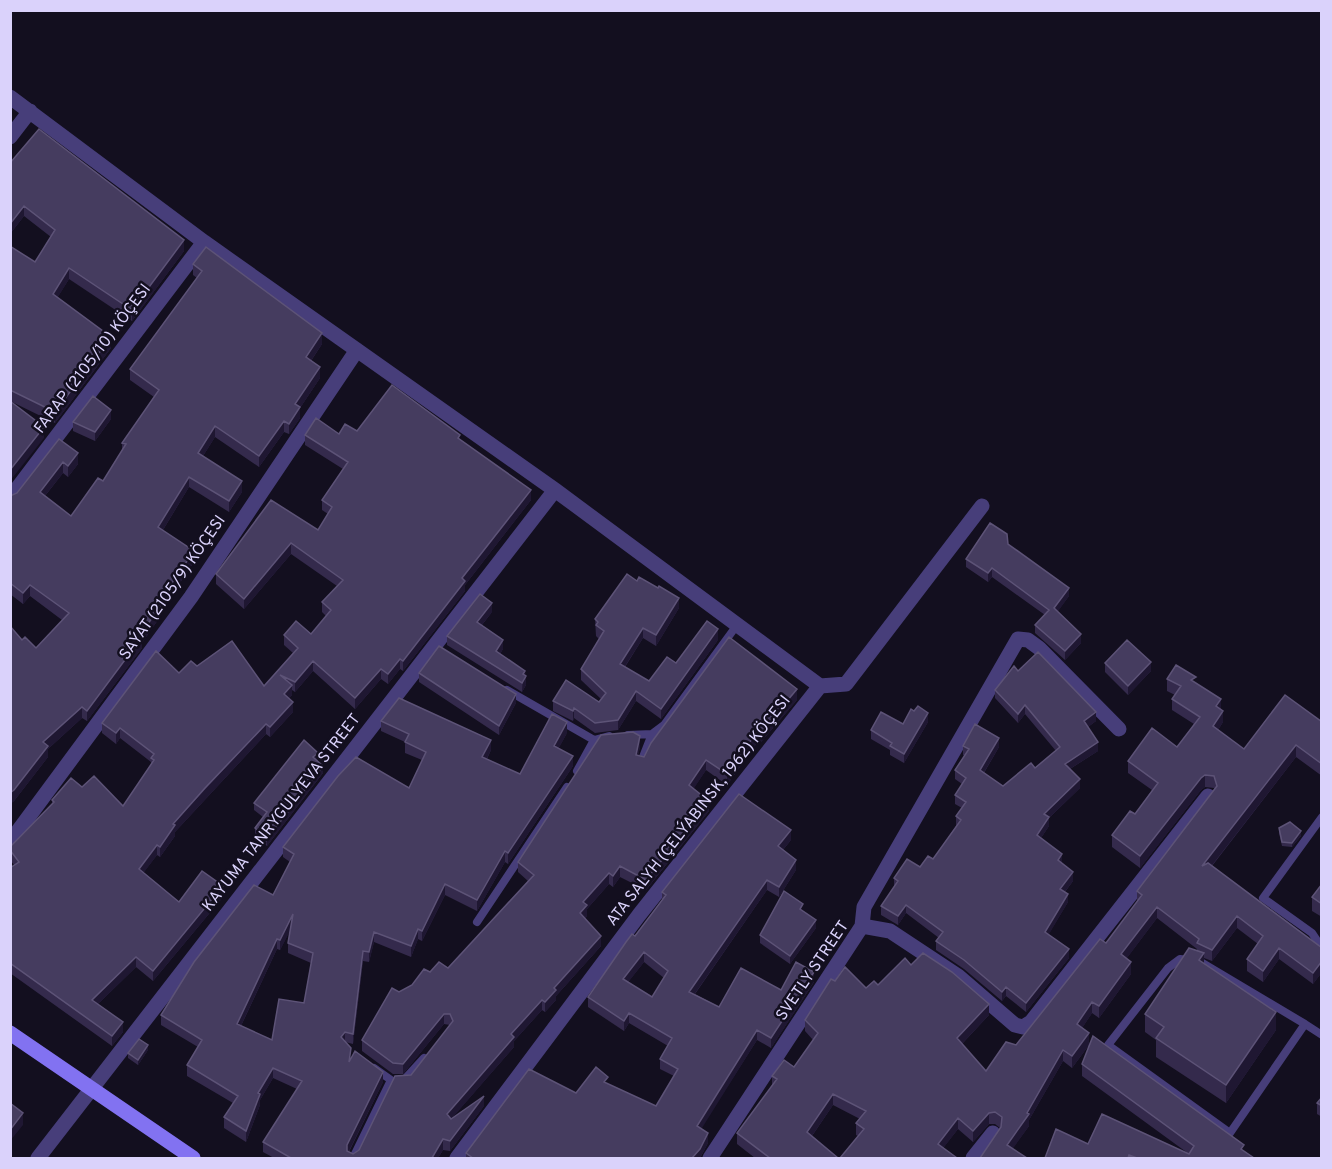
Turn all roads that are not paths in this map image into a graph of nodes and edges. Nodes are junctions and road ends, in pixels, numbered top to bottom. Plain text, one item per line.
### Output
1 (10, 97) edge
2 (30, 111) junction
3 (10, 137) edge
4 (204, 242) junction
5 (357, 350) junction
6 (555, 490) junction
7 (10, 498) edge
8 (982, 506) dead end
9 (737, 625) junction
10 (495, 682) edge
11 (820, 686) junction
12 (1119, 729) dead end
13 (652, 734) junction
14 (594, 740) junction
15 (641, 762) edge
16 (1208, 796) edge
17 (1322, 817) edge
18 (10, 842) edge
19 (477, 922) dead end
20 (862, 926) junction
21 (1322, 948) edge
22 (1305, 1024) junction
23 (10, 1033) edge
24 (1322, 1035) edge
25 (433, 1047) edge
26 (364, 1061) edge
27 (391, 1080) junction
28 (92, 1088) junction
29 (993, 1133) dead end
30 (38, 1158) edge
31 (193, 1158) edge
32 (353, 1158) edge
33 (457, 1158) edge
34 (710, 1158) edge
35 (973, 1158) edge

1 - 2 street
2 - 3 street
2 - 4 street
4 - 5 street
4 - 7 street, FARAP (2105/10) KÖÇESI
5 - 6 street
5 - 18 street, SAÝAT (2105/9) KÖÇESI
6 - 9 street
6 - 28 street, KAYUMA TANRYGULYEVA STREET
8 - 11 street
9 - 11 street
9 - 13 lane
10 - 14 lane
11 - 33 street, ATA SALYH (ÇELÝABINSK, 1962) KÖÇESI
12 - 20 street
13 - 14 lane
13 - 15 lane
14 - 19 lane
16 - 20 street, SVETLY STREET
17 - 21 lane
20 - 34 street, SVETLY STREET
22 - 22 lane
22 - 24 lane
23 - 28 street
25 - 27 lane
26 - 27 lane
27 - 32 lane
28 - 30 street, KAYUMA TANRYGULYEVA STREET
28 - 31 street
29 - 35 street

